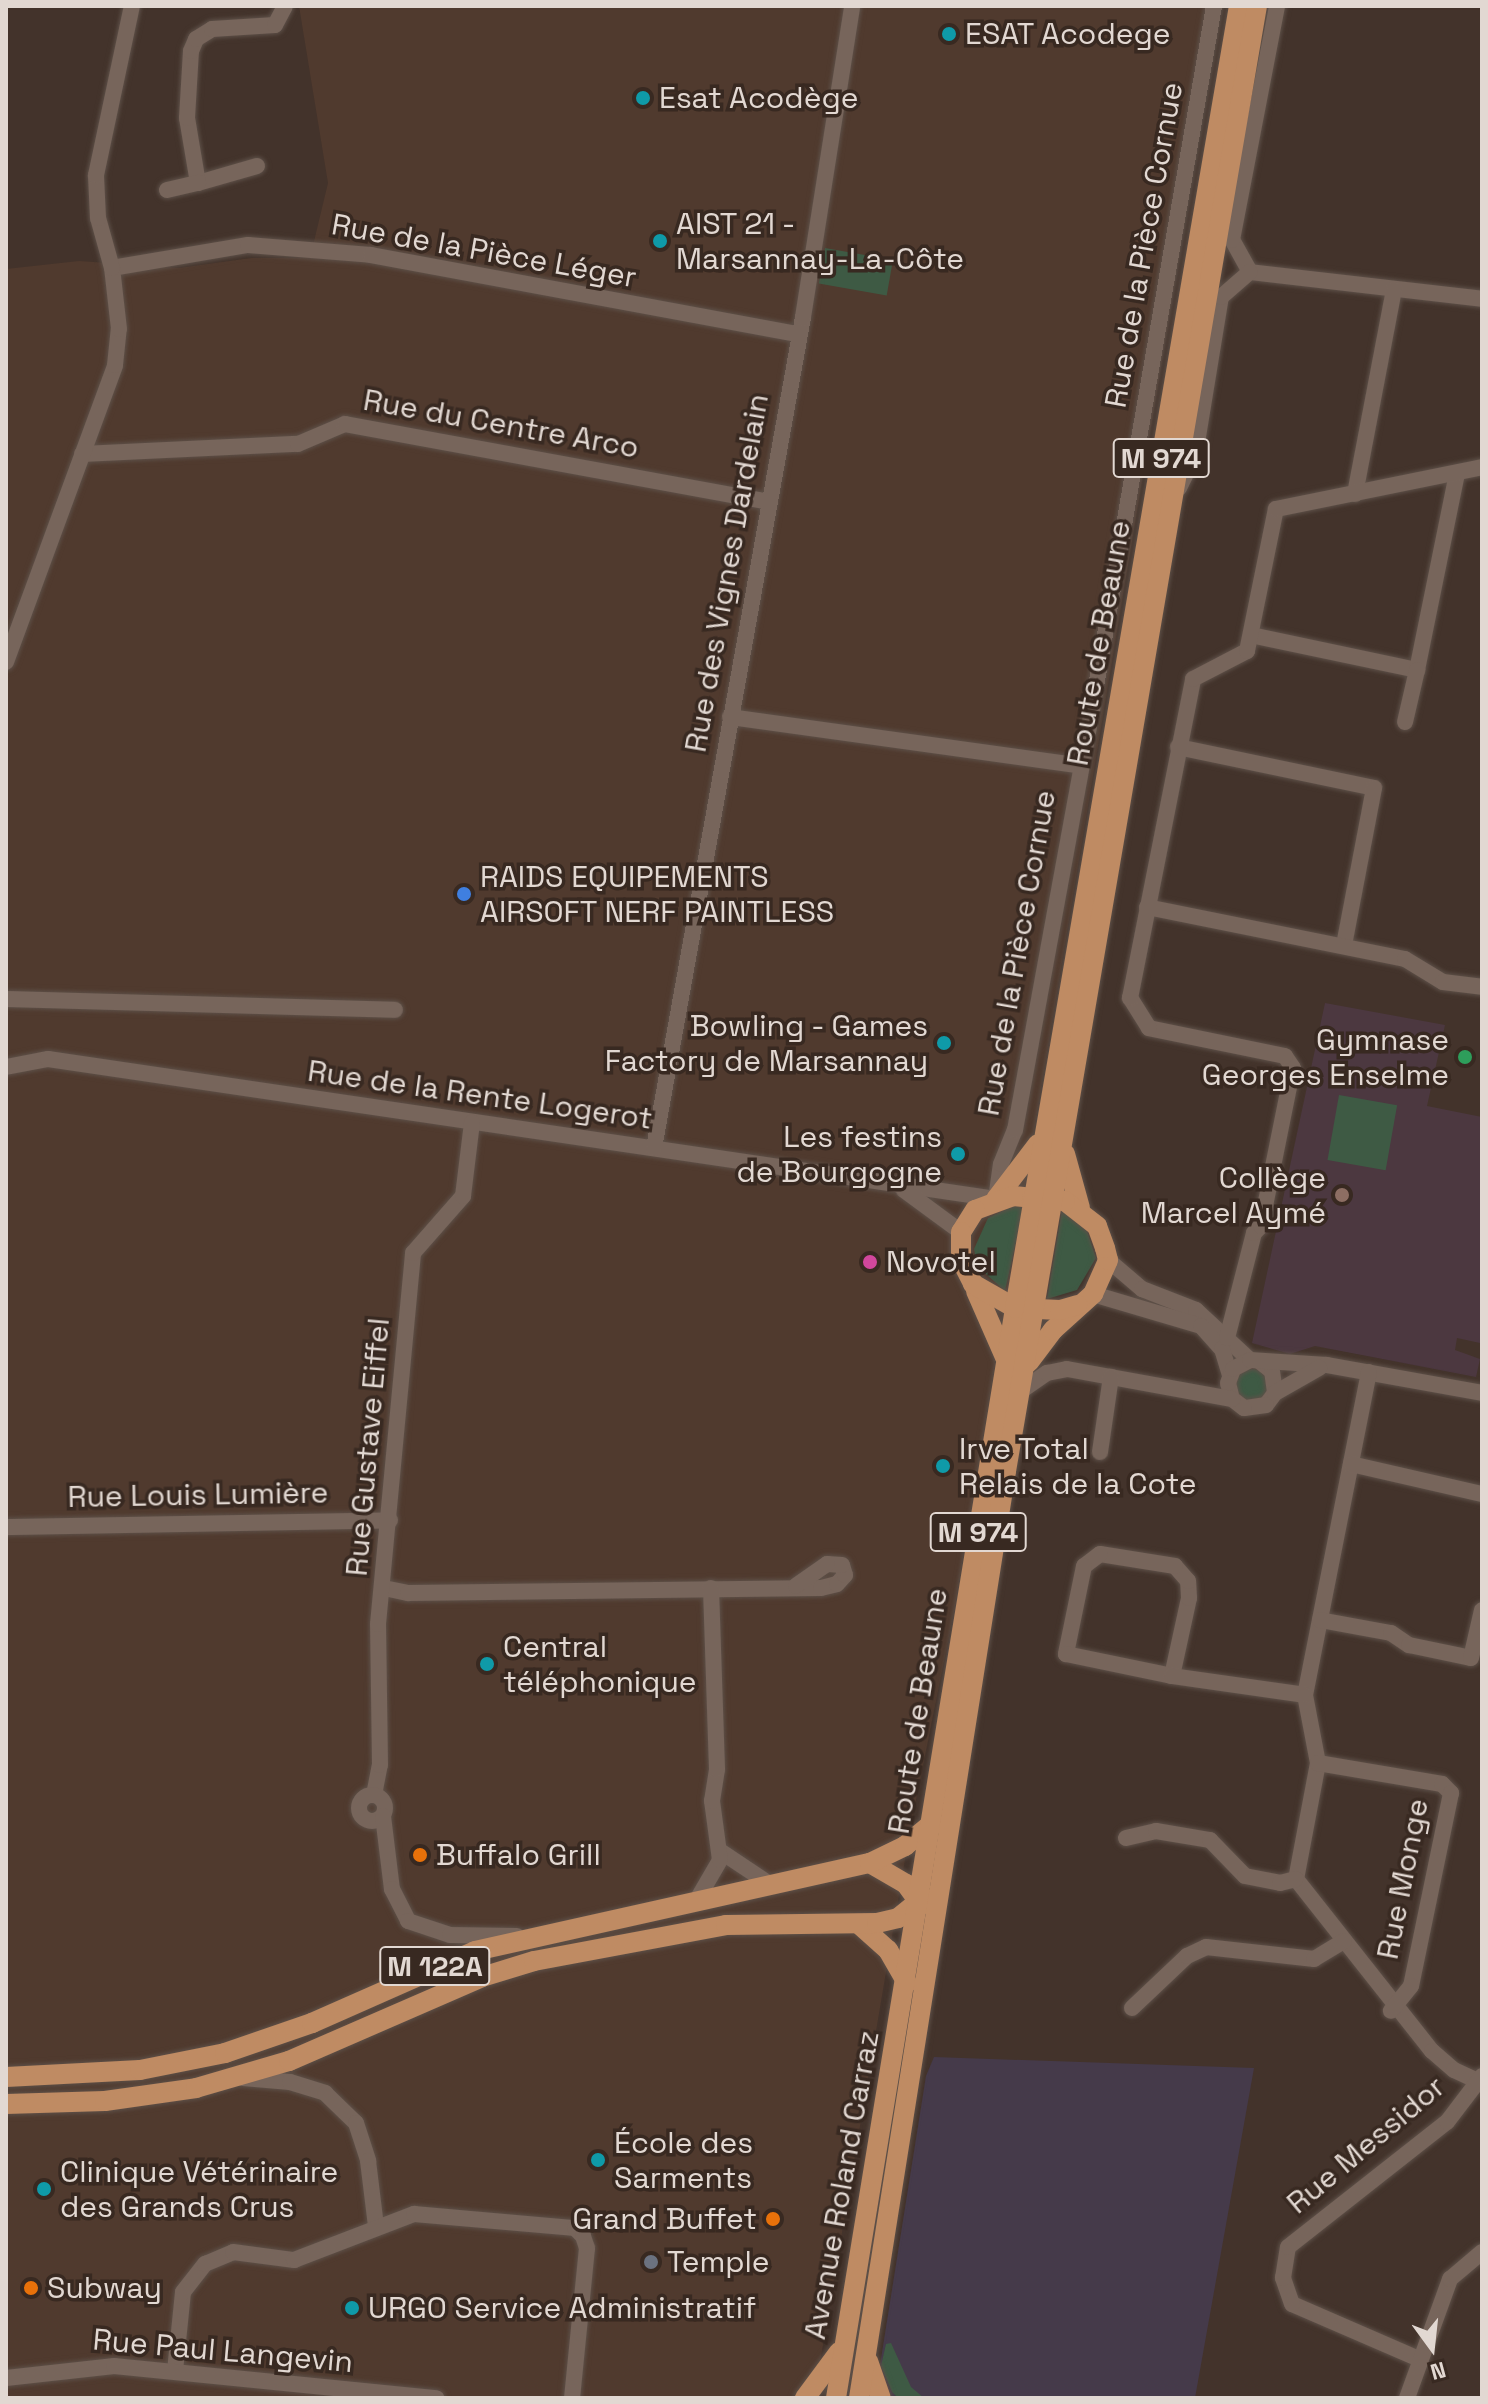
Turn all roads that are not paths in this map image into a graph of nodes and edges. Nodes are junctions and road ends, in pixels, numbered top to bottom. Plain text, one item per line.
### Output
1 (132, 6) edge
2 (285, 6) edge
3 (852, 6) edge
4 (1214, 6) edge
5 (1239, 6) edge
6 (1257, 6) edge
7 (1277, 6) edge
8 (257, 166) dead end
9 (198, 183) junction
10 (167, 190) dead end
11 (112, 268) junction
12 (1250, 272) junction
13 (1394, 290) junction
14 (1482, 299) edge
15 (798, 334) junction
16 (82, 454) junction
17 (1482, 467) edge
18 (1457, 473) junction
19 (1355, 494) junction
20 (768, 502) junction
21 (1171, 505) junction
22 (1251, 635) junction
23 (6, 662) edge
24 (1417, 670) junction
25 (730, 717) junction
26 (1405, 722) dead end
27 (1178, 747) junction
28 (1078, 765) junction
29 (1147, 907) junction
30 (1344, 945) junction
31 (1481, 982) edge
32 (6, 999) edge
33 (395, 1010) dead end
34 (6, 1067) edge
35 (472, 1123) junction
36 (1045, 1134) junction
37 (1063, 1147) junction
38 (654, 1148) junction
39 (903, 1189) junction
40 (1044, 1197) junction
41 (996, 1199) junction
42 (1080, 1208) junction
43 (961, 1232) junction
44 (1108, 1260) junction
45 (973, 1284) junction
46 (1085, 1300) junction
47 (1025, 1310) junction
48 (1227, 1338) junction
49 (1254, 1361) junction
50 (1016, 1364) junction
51 (1327, 1365) junction
52 (1369, 1372) junction
53 (1230, 1375) junction
54 (1111, 1377) junction
55 (1021, 1391) junction
56 (1275, 1393) junction
57 (1482, 1393) edge
58 (1232, 1399) junction
59 (1100, 1452) dead end
60 (1351, 1464) junction
61 (1482, 1494) edge
62 (390, 1520) junction
63 (6, 1527) edge
64 (796, 1586) dead end
65 (384, 1588) junction
66 (711, 1588) junction
67 (1482, 1610) edge
68 (1320, 1620) junction
69 (1172, 1676) junction
70 (1305, 1695) junction
71 (1318, 1763) junction
72 (931, 1824) junction
73 (1126, 1838) dead end
74 (720, 1851) junction
75 (870, 1863) junction
76 (945, 1878) junction
77 (1296, 1879) junction
78 (768, 1883) junction
79 (698, 1898) junction
80 (919, 1902) junction
81 (860, 1925) junction
82 (936, 1931) junction
83 (522, 1936) junction
84 (1344, 1941) junction
85 (907, 1983) junction
86 (1132, 2008) dead end
87 (1394, 2008) junction
88 (918, 2039) joint
89 (6, 2077) edge
90 (237, 2078) junction
91 (1480, 2081) edge
92 (6, 2104) edge
93 (376, 2226) junction
94 (1482, 2252) edge
95 (845, 2342) junction
96 (866, 2353) junction
97 (1419, 2359) junction
98 (175, 2371) junction
99 (6, 2378) edge
100 (436, 2398) edge
101 (572, 2398) edge
102 (805, 2398) edge
103 (836, 2398) edge
104 (859, 2398) edge
105 (881, 2398) edge
106 (1407, 2398) edge

1 - 11 street
2 - 9 street
3 - 15 street, Rue des Vignes Dardelain
4 - 28 street, Rue de la Pièce Cornue
5 - 36 main road, Route de Beaune / M 974
6 - 21 main road, Route de Beaune / M 974
7 - 12 street
8 - 9 street
9 - 10 street
11 - 15 street, Rue de la Pièce Léger
11 - 16 street
12 - 13 street
12 - 21 street, Route de Beaune
13 - 14 street
13 - 19 street
15 - 20 street, Rue des Vignes Dardelain
16 - 20 street, Rue du Centre Arco
16 - 23 street
17 - 18 street
18 - 19 street
18 - 24 street
19 - 22 street
20 - 25 street, Rue des Vignes Dardelain
21 - 37 main road, Route de Beaune / M 974
22 - 24 street
22 - 27 street
24 - 26 street
25 - 28 street
25 - 38 street, Rue des Vignes Dardelain
27 - 29 street
27 - 30 street
28 - 41 street, Rue de la Pièce Cornue
29 - 30 street
29 - 48 street
30 - 31 street
32 - 33 street
34 - 35 street, Rue de la Rente Logerot
35 - 38 street, Rue de la Rente Logerot
35 - 62 street, Rue Gustave Eiffel
36 - 40 main road, Route de Beaune / M 974
36 - 41 main road
37 - 40 main road, Route de Beaune / M 974
37 - 42 main road
38 - 39 street, Rue de la Rente Logerot
39 - 41 street, Rue de la Rente Logerot
39 - 43 street, Rue de la Rente Logerot
40 - 41 main road
40 - 42 main road
40 - 47 main road, Route de Beaune / M 974
41 - 43 main road
42 - 44 main road
43 - 45 main road
44 - 46 main road
44 - 48 street
45 - 47 main road
45 - 50 main road
46 - 47 main road
46 - 50 main road
46 - 53 street
47 - 50 main road, Route de Beaune / M 974
48 - 49 street
49 - 51 street
49 - 53 street
49 - 56 street
50 - 55 main road, Route de Beaune / M 974
50 - 72 main road, Route de Beaune / M 974
51 - 52 street
51 - 56 street
52 - 57 street
52 - 60 street
53 - 58 street
54 - 55 street
54 - 58 street
54 - 59 street
55 - 76 main road, Route de Beaune / M 974
56 - 58 street
60 - 61 street
60 - 68 street
62 - 63 street, Rue Louis Lumière
62 - 65 street, Rue Gustave Eiffel
64 - 66 street
65 - 66 street
65 - 83 street, Rue Gustave Eiffel
66 - 74 street
67 - 68 street
68 - 70 street
69 - 69 street
69 - 70 street
70 - 71 street
71 - 77 street
71 - 87 street, Rue Monge
72 - 75 main road, M 122A
72 - 80 main road, Route de Beaune / M 974
73 - 77 street
74 - 78 street
74 - 79 street
75 - 78 main road, M 122A
75 - 80 main road
76 - 80 main road, M 122A
76 - 82 main road, Route de Beaune / M 974
77 - 84 street
78 - 79 main road, M 122A
79 - 83 main road, M 122A
80 - 81 main road, M 122A
80 - 82 main road
80 - 85 main road, Route de Beaune / M 974
81 - 85 main road
81 - 90 main road, M 122A
82 - 88 main road, Route de Beaune / M 974
83 - 89 main road, M 122A
84 - 86 street
84 - 87 street
85 - 95 main road, Avenue Roland Carraz
87 - 91 street
88 - 96 main road, Avenue Roland Carraz
90 - 92 main road, M 122A
90 - 93 street
91 - 97 street, Rue Messidor
93 - 98 street
93 - 101 street
94 - 97 street
95 - 102 main road
95 - 103 main road, Avenue Roland Carraz
96 - 104 main road, Avenue Roland Carraz
96 - 105 main road
97 - 106 street
98 - 99 street, Rue Paul Langevin
98 - 100 street, Rue Paul Langevin

